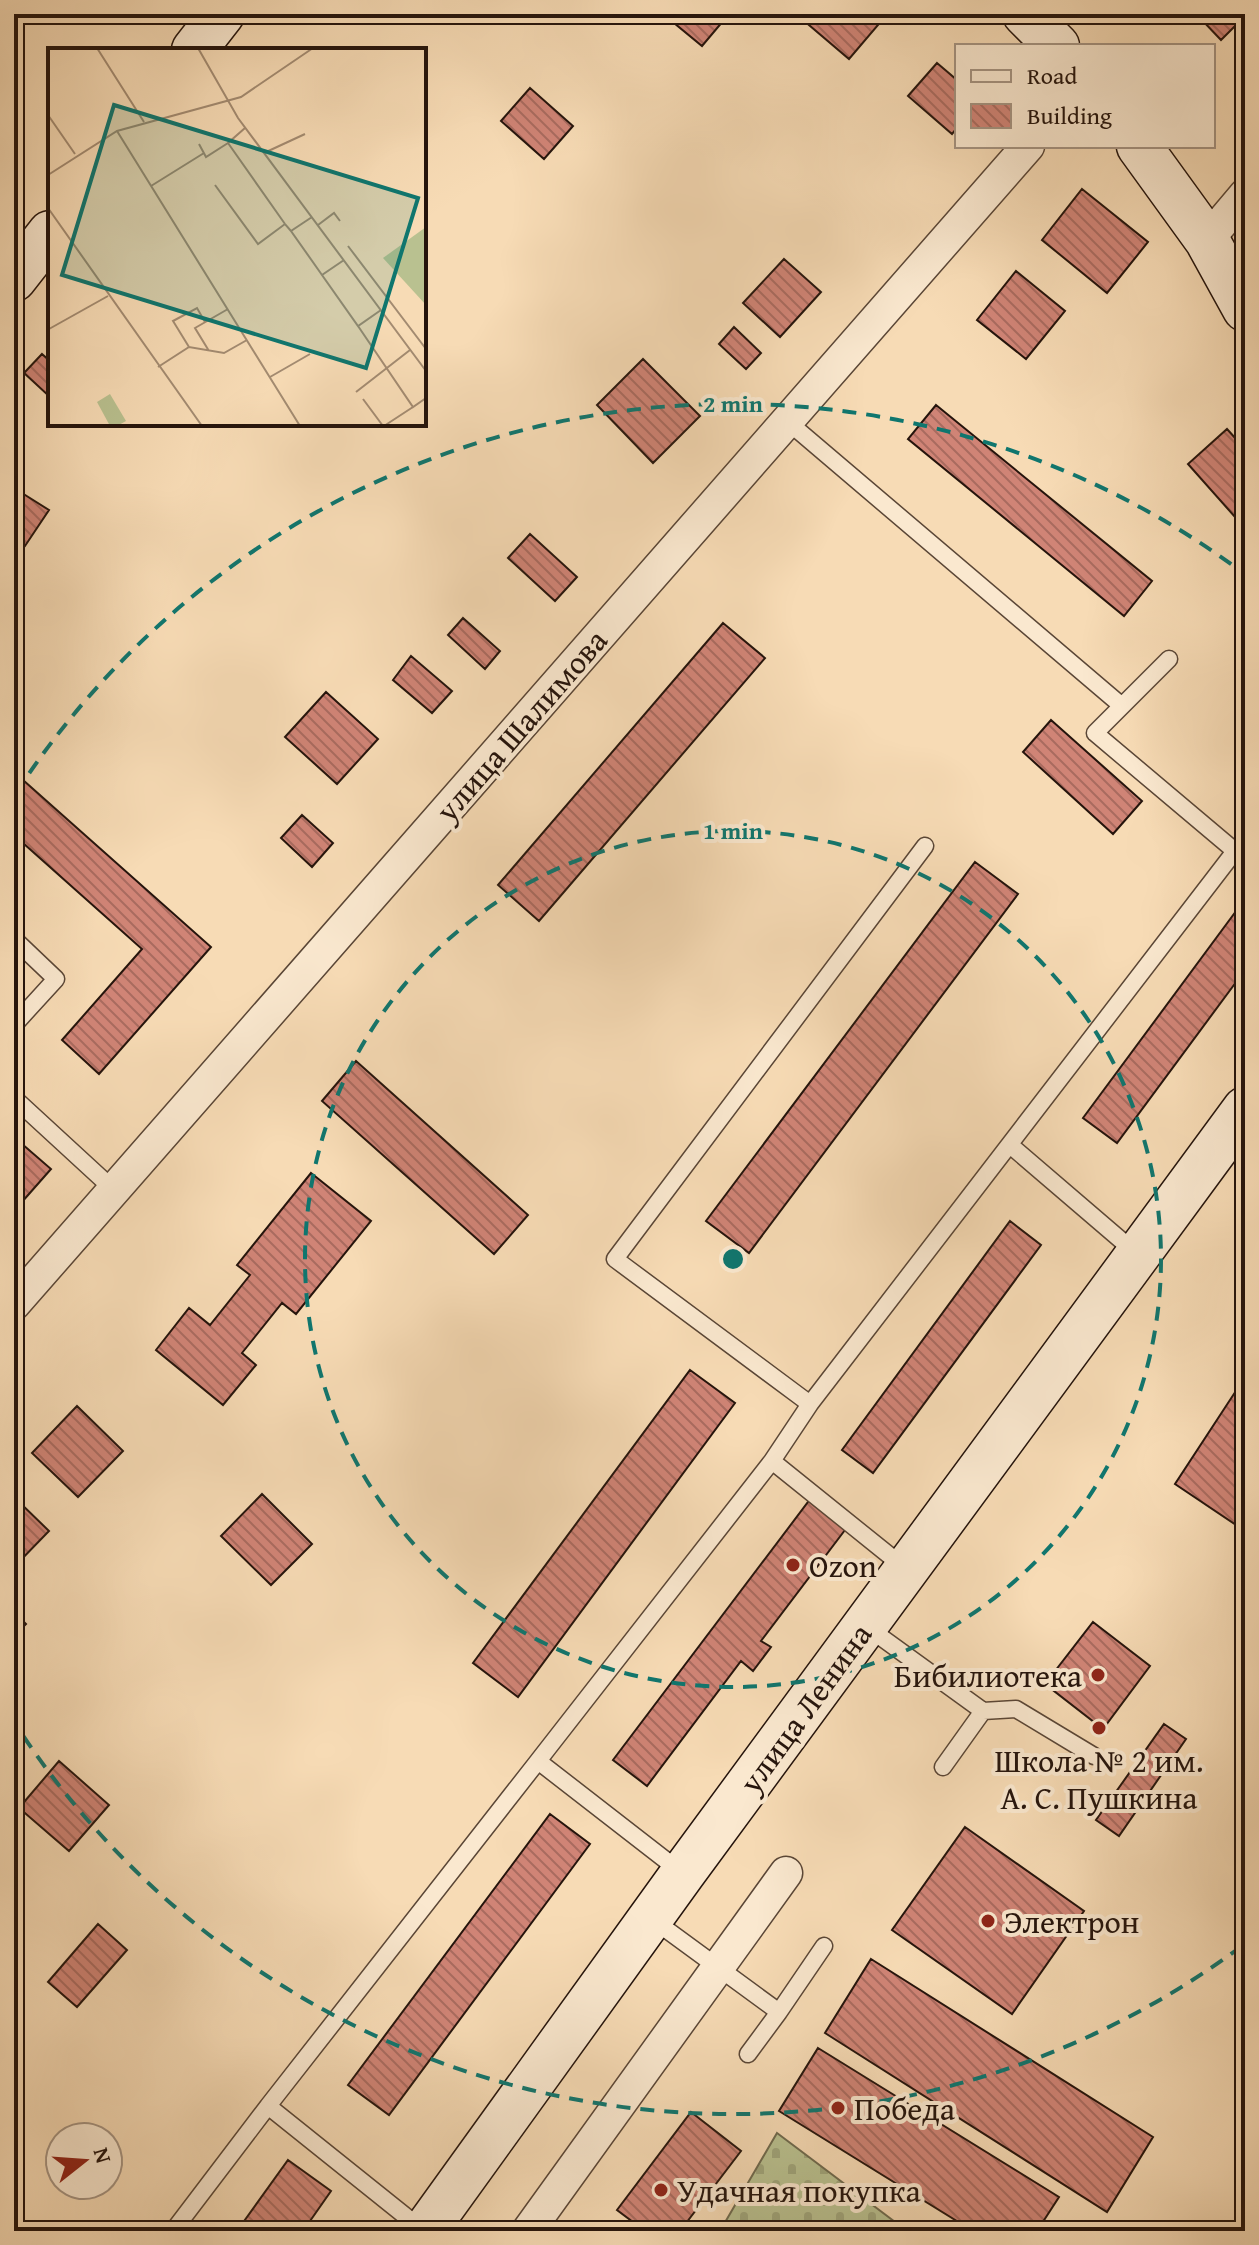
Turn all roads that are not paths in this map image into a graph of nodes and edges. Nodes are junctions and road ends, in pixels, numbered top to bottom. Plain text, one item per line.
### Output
1 (222, 14) edge
2 (1025, 14) edge
3 (1055, 44) edge
4 (196, 48) edge
5 (1026, 148) edge
6 (1140, 148) edge
7 (1245, 195) edge
8 (48, 236) edge
9 (1207, 240) junction
10 (14, 279) edge
11 (1245, 309) edge
12 (787, 421) junction
13 (1169, 659) dead end
14 (1122, 706) junction
15 (925, 846) dead end
16 (1240, 854) edge
17 (14, 939) edge
18 (14, 1025) edge
19 (14, 1098) edge
20 (1244, 1113) edge
21 (1010, 1145) junction
22 (114, 1190) junction
23 (1138, 1255) junction
24 (14, 1304) edge
25 (810, 1404) junction
26 (772, 1461) junction
27 (907, 1569) junction
28 (865, 1626) junction
29 (983, 1711) junction
30 (1094, 1756) dead end
31 (538, 1761) junction
32 (943, 1767) dead end
33 (683, 1873) junction
34 (786, 1873) dead end
35 (650, 1918) junction
36 (824, 1946) dead end
37 (717, 1968) junction
38 (779, 2012) junction
39 (748, 2054) dead end
40 (268, 2106) junction
41 (173, 2231) edge
42 (424, 2231) edge
43 (528, 2231) edge

1 - 4 street
2 - 3 street
5 - 12 street, улица Шалимова
6 - 9 street
7 - 9 street
8 - 10 street
9 - 11 street
12 - 14 lane
12 - 22 street, улица Шалимова
13 - 14 lane
14 - 16 lane
15 - 25 lane
16 - 21 lane
17 - 18 lane
19 - 22 lane
20 - 23 street, улица Ленина
21 - 23 lane
21 - 25 lane
22 - 24 street, улица Шалимова
23 - 27 street, улица Ленина
25 - 26 lane
26 - 27 lane
26 - 31 lane
27 - 28 street, улица Ленина
28 - 29 lane
28 - 33 street, улица Ленина
29 - 30 lane
29 - 32 lane
31 - 33 lane
31 - 40 lane
33 - 35 street, улица Ленина
34 - 37 street
35 - 37 lane
35 - 42 street, улица Ленина
36 - 38 lane
37 - 38 lane
37 - 43 street
38 - 39 lane
40 - 41 lane
40 - 42 lane

